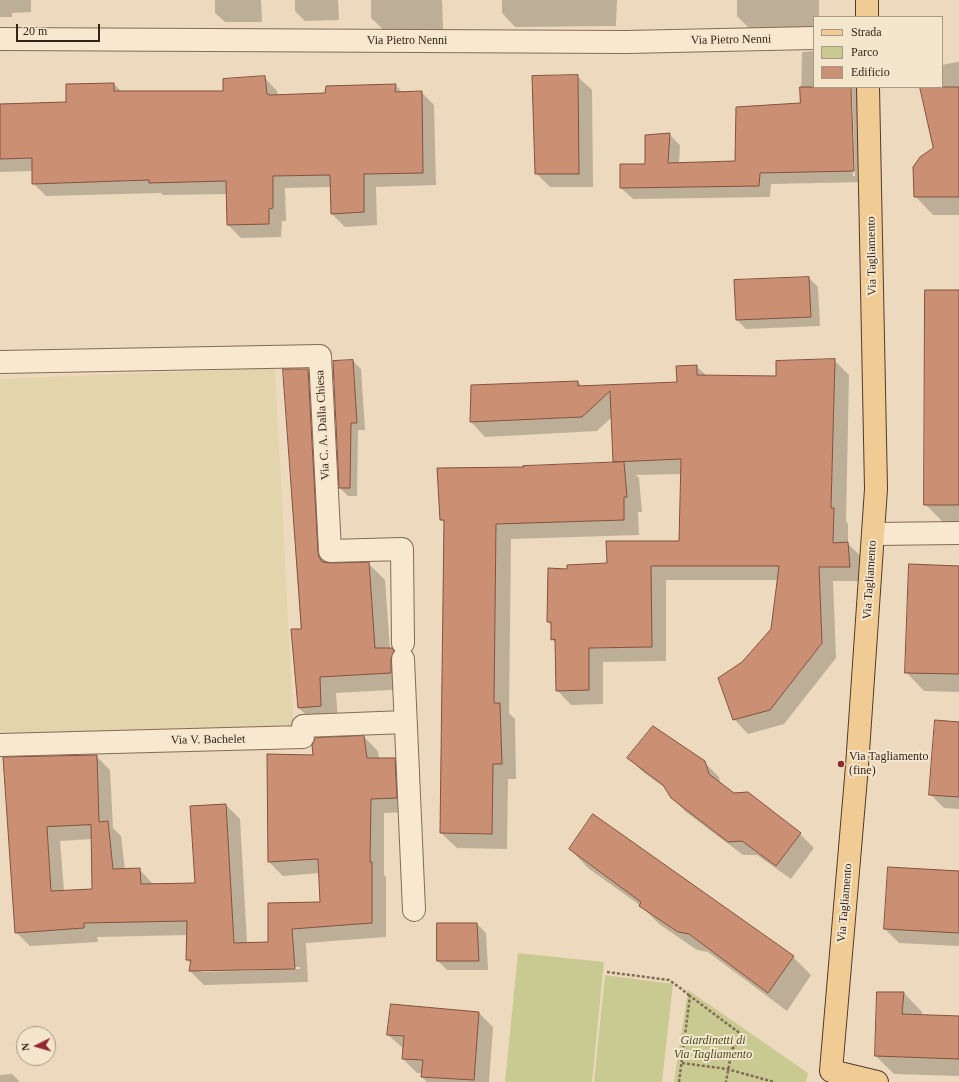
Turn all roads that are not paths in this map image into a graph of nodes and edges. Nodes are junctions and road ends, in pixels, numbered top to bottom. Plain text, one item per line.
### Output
1 (867, 0) edge
2 (867, 16) edge
3 (813, 38) edge
4 (0, 39) edge
5 (868, 88) edge
6 (0, 362) edge
7 (959, 533) edge
8 (874, 534) junction
9 (406, 722) junction
10 (0, 745) edge
11 (414, 910) dead end
12 (877, 1082) edge

1 - 2 main road
3 - 4 street, Via Pietro Nenni
5 - 8 main road, Via Tagliamento
6 - 9 street, Via C. A. Dalla Chiesa
7 - 8 street
8 - 12 main road, Via Tagliamento
9 - 10 street, Via V. Bachelet
9 - 11 street

